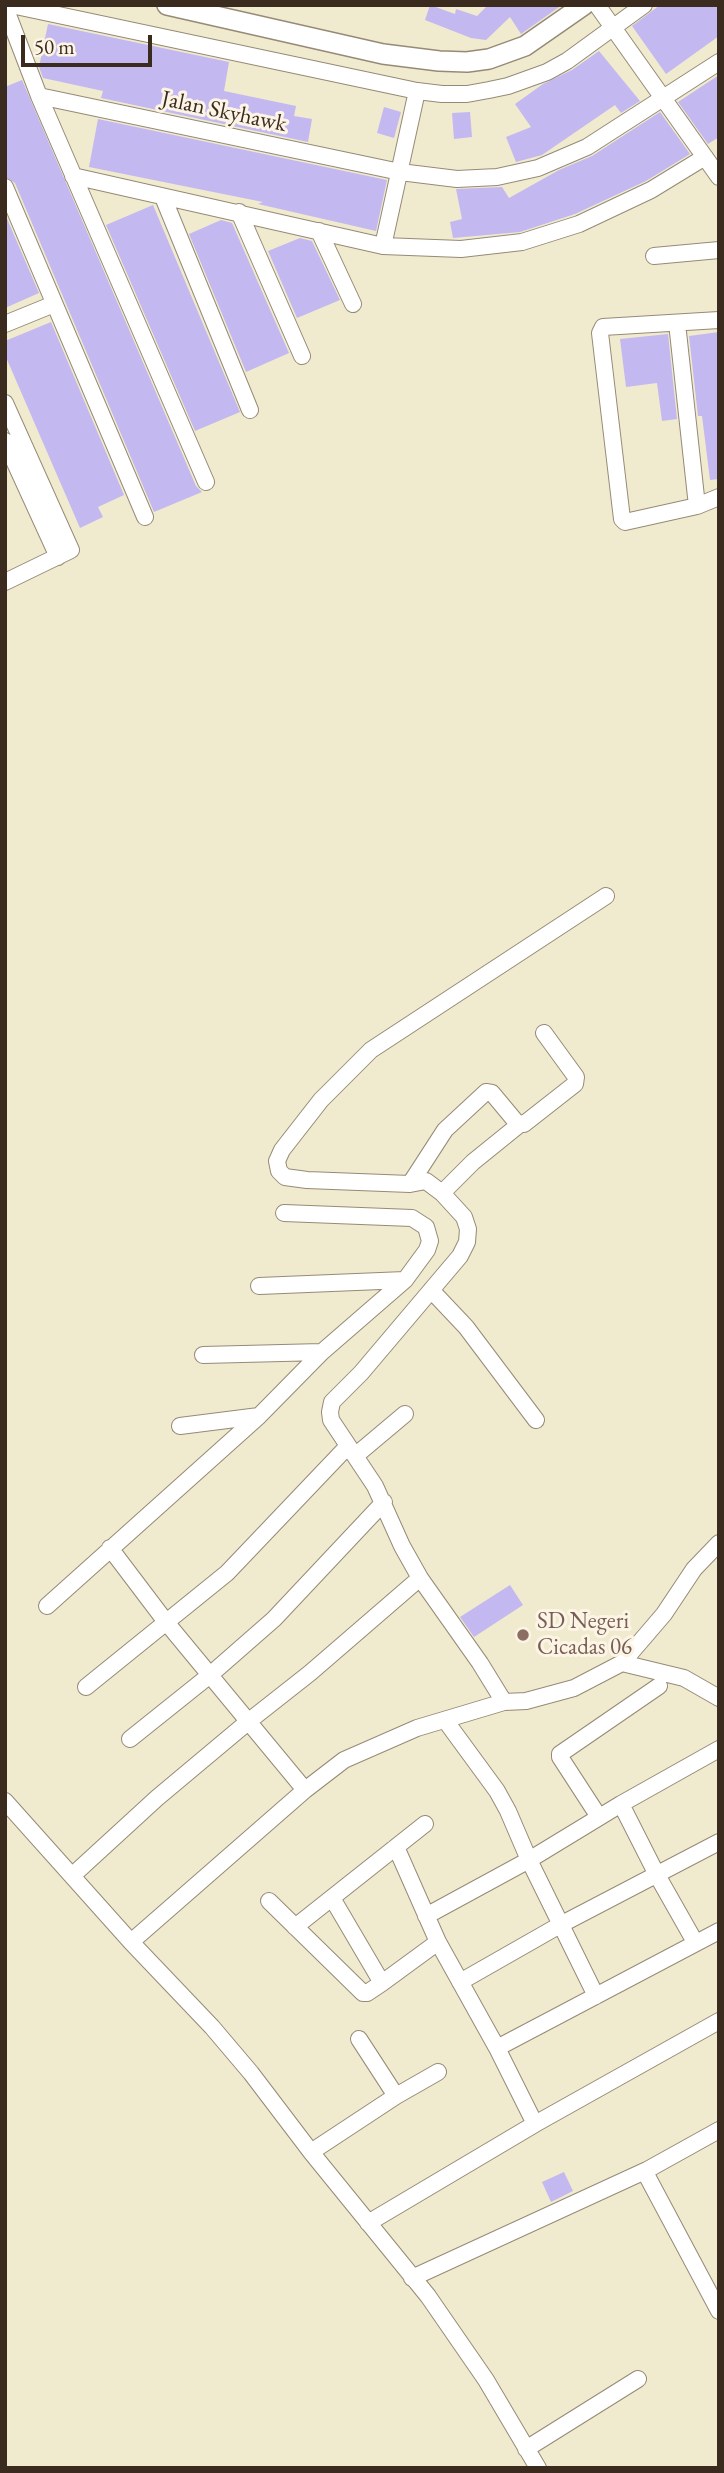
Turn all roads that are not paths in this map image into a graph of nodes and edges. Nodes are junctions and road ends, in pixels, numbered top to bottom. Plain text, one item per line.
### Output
1 (12, 5) edge
2 (167, 5) edge
3 (584, 5) edge
4 (597, 5) edge
5 (644, 5) edge
6 (5, 7) edge
7 (613, 27) junction
8 (719, 62) edge
9 (417, 91) junction
10 (39, 96) junction
11 (664, 100) junction
12 (705, 157) junction
13 (400, 172) junction
14 (73, 176) junction
15 (718, 176) edge
16 (5, 187) edge
17 (163, 197) junction
18 (239, 212) junction
19 (319, 231) junction
20 (383, 246) junction
21 (719, 250) edge
22 (654, 256) dead end
23 (54, 304) junction
24 (353, 304) dead end
25 (719, 320) edge
26 (677, 323) junction
27 (5, 324) edge
28 (302, 356) dead end
29 (5, 403) edge
30 (250, 410) dead end
31 (5, 441) edge
32 (28, 473) junction
33 (206, 482) dead end
34 (5, 484) edge
35 (719, 496) edge
36 (697, 506) junction
37 (145, 517) dead end
38 (5, 582) edge
39 (606, 896) dead end
40 (544, 1033) dead end
41 (520, 1124) junction
42 (410, 1184) junction
43 (442, 1193) junction
44 (284, 1213) dead end
45 (405, 1280) junction
46 (259, 1286) dead end
47 (431, 1290) junction
48 (322, 1352) junction
49 (203, 1355) dead end
50 (405, 1414) dead end
51 (259, 1416) junction
52 (536, 1420) dead end
53 (180, 1426) dead end
54 (351, 1451) junction
55 (384, 1502) junction
56 (110, 1548) junction
57 (717, 1548) edge
58 (420, 1578) junction
59 (47, 1606) dead end
60 (166, 1622) junction
61 (622, 1663) junction
62 (210, 1675) junction
63 (659, 1686) dead end
64 (86, 1687) dead end
65 (719, 1698) edge
66 (504, 1702) junction
67 (445, 1720) junction
68 (249, 1721) junction
69 (130, 1739) dead end
70 (719, 1749) edge
71 (305, 1790) junction
72 (5, 1801) edge
73 (621, 1804) junction
74 (599, 1817) junction
75 (425, 1824) dead end
76 (719, 1842) edge
77 (396, 1847) junction
78 (529, 1860) junction
79 (73, 1875) junction
80 (657, 1875) junction
81 (332, 1898) junction
82 (269, 1901) dead end
83 (426, 1916) junction
84 (560, 1925) junction
85 (295, 1927) junction
86 (719, 1931) edge
87 (131, 1942) junction
88 (438, 1942) junction
89 (695, 1942) junction
90 (460, 1982) junction
91 (382, 1983) junction
92 (596, 1996) junction
93 (719, 2021) edge
94 (359, 2039) dead end
95 (497, 2048) junction
96 (438, 2072) dead end
97 (396, 2096) junction
98 (535, 2124) junction
99 (719, 2130) edge
100 (311, 2152) junction
101 (646, 2170) junction
102 (368, 2223) junction
103 (412, 2278) junction
104 (713, 2289) edge
105 (719, 2311) edge
106 (638, 2379) dead end
107 (526, 2449) junction
108 (538, 2468) edge

1 - 9 street
2 - 3 street
4 - 7 street
5 - 7 street
6 - 10 street
7 - 9 street
7 - 11 street
8 - 11 street, Jalan Skyhawk
9 - 13 street
10 - 13 street, Jalan Skyhawk
10 - 14 street
11 - 12 street
11 - 13 street, Jalan Skyhawk
12 - 15 street
12 - 20 street
13 - 20 street
14 - 17 street
14 - 33 street
16 - 23 street
17 - 18 street
17 - 30 street
18 - 19 street
18 - 28 street
19 - 20 street
19 - 24 street
21 - 22 street
23 - 27 street
23 - 37 street
25 - 26 street
26 - 36 street
26 - 36 street
29 - 32 street
31 - 32 street
32 - 34 street
32 - 38 street
35 - 36 street
39 - 42 street
40 - 41 street
41 - 42 street
41 - 43 street
42 - 43 street
43 - 47 street
44 - 45 street
45 - 46 street
45 - 48 street
47 - 52 street
47 - 54 street
48 - 49 street
48 - 51 street
50 - 54 street
51 - 53 street
51 - 56 street
54 - 55 street
54 - 60 street
55 - 58 street
55 - 62 street
56 - 59 street
56 - 60 street
57 - 61 street
58 - 66 street
58 - 68 street
60 - 62 street
60 - 64 street
61 - 65 street
61 - 66 street
62 - 68 street
62 - 69 street
63 - 74 street
66 - 67 street
67 - 71 street
67 - 78 street
68 - 71 street
68 - 79 street
70 - 73 street
71 - 87 street
72 - 79 street
73 - 74 street
73 - 80 street
74 - 78 street
75 - 77 street
76 - 80 street
77 - 81 street
77 - 83 street
78 - 83 street
78 - 84 street
79 - 87 street
80 - 84 street
80 - 89 street
81 - 85 street
81 - 91 street
82 - 85 street
83 - 88 street
84 - 90 street
84 - 92 street
85 - 91 street
86 - 89 street
87 - 100 street
88 - 90 street
88 - 91 street
89 - 92 street
90 - 95 street
92 - 95 street
93 - 98 street
94 - 97 street
95 - 98 street
96 - 97 street
97 - 100 street
98 - 102 street
99 - 101 street
100 - 102 street
101 - 103 street
101 - 104 street
102 - 103 street
103 - 107 street
104 - 105 street
106 - 107 street
107 - 108 street

